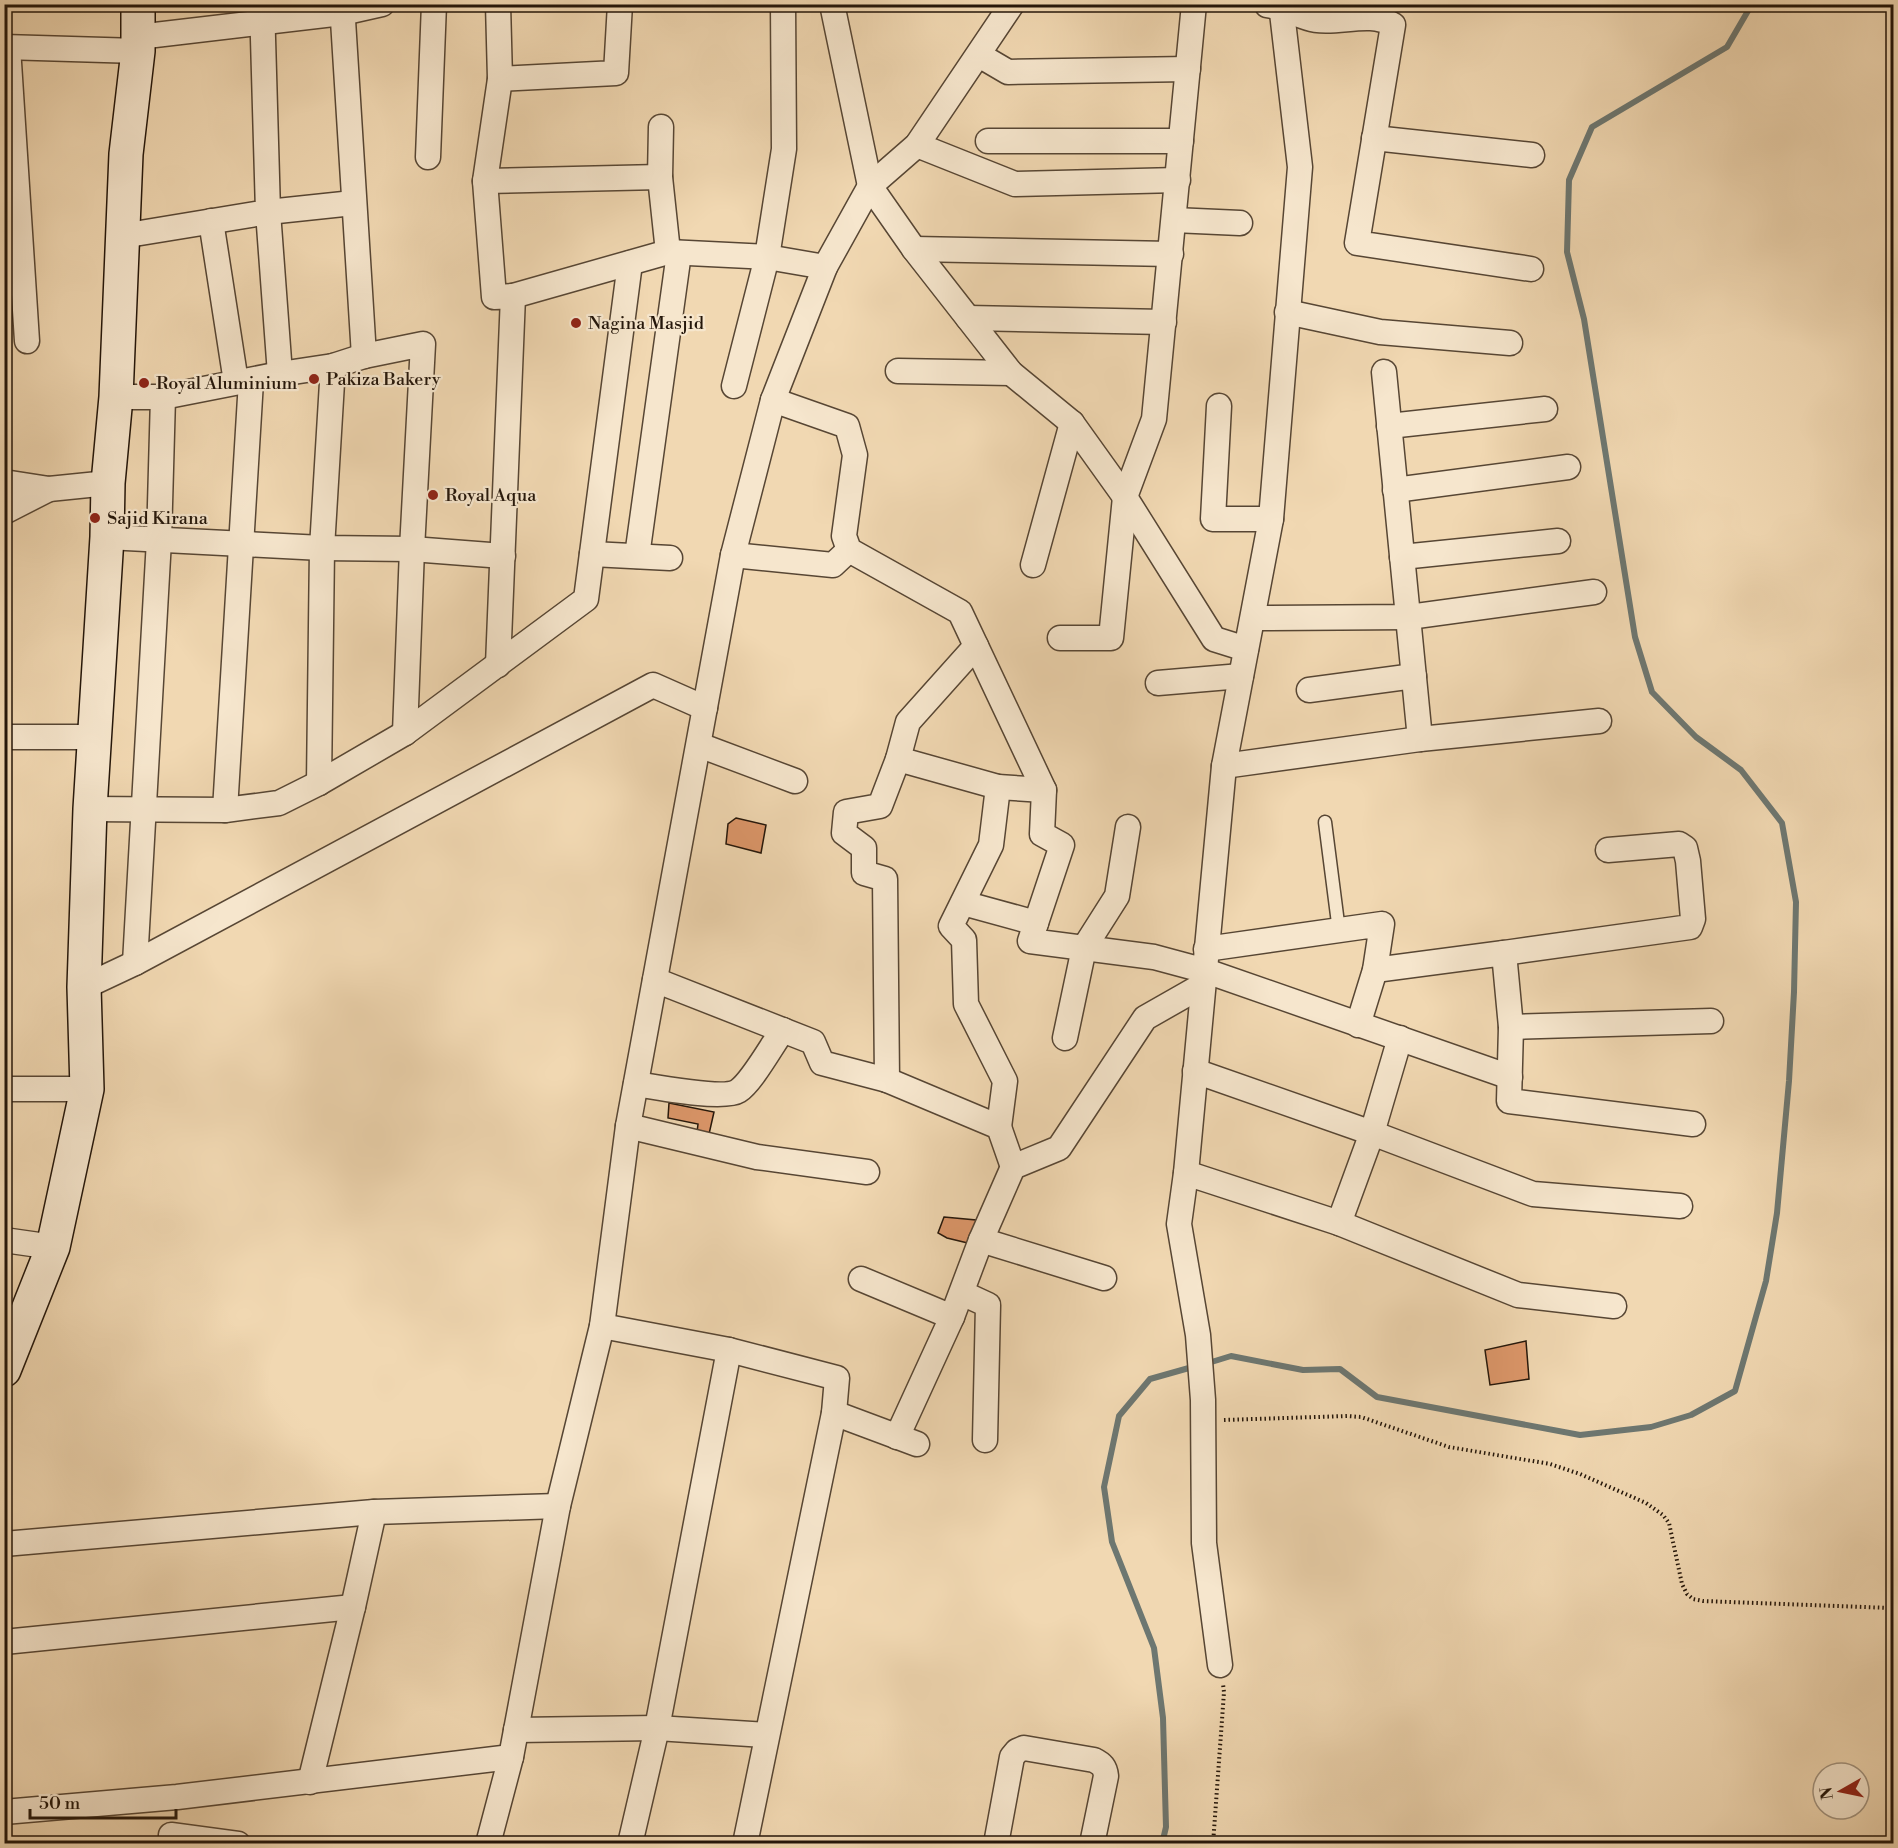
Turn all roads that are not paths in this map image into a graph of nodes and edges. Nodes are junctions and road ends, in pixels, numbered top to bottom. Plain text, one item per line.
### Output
1 (138, 4) edge
2 (382, 4) edge
3 (434, 4) edge
4 (498, 4) edge
5 (620, 4) edge
6 (783, 4) edge
7 (832, 4) edge
8 (1012, 4) edge
9 (1194, 4) edge
10 (1275, 5) edge
11 (342, 9) edge
12 (263, 13) edge
13 (138, 44) junction
14 (6, 46) edge
15 (979, 55) junction
16 (1188, 69) junction
17 (500, 79) junction
18 (661, 127) dead end
19 (1374, 138) junction
20 (988, 141) dead end
21 (1181, 141) junction
22 (916, 145) junction
23 (1532, 155) dead end
24 (428, 158) dead end
25 (660, 177) junction
26 (1178, 180) junction
27 (485, 181) junction
28 (870, 186) junction
29 (353, 203) junction
30 (268, 212) junction
31 (1174, 220) junction
32 (211, 221) junction
33 (1240, 223) dead end
34 (122, 236) junction
35 (914, 249) junction
36 (674, 252) junction
37 (1171, 254) junction
38 (767, 257) junction
39 (630, 263) junction
40 (825, 267) junction
41 (1531, 269) dead end
42 (513, 296) junction
43 (1287, 312) junction
44 (968, 318) junction
45 (1164, 322) junction
46 (27, 341) dead end
47 (1510, 343) dead end
48 (364, 356) junction
49 (333, 366) junction
50 (898, 371) dead end
51 (1383, 372) dead end
52 (1011, 373) junction
53 (280, 374) junction
54 (243, 381) junction
55 (734, 386) dead end
56 (116, 397) junction
57 (163, 397) junction
58 (773, 400) junction
59 (1219, 406) dead end
60 (1545, 409) dead end
61 (1072, 423) junction
62 (1389, 426) junction
63 (1568, 467) dead end
64 (4, 482) edge
65 (108, 483) junction
66 (50, 489) junction
67 (1395, 490) junction
68 (1125, 497) junction
69 (4, 512) edge
70 (1271, 519) junction
71 (107, 537) junction
72 (159, 540) junction
73 (1558, 541) dead end
74 (240, 543) junction
75 (322, 548) junction
76 (412, 549) junction
77 (849, 550) junction
78 (592, 554) junction
79 (733, 555) junction
80 (503, 556) junction
81 (637, 556) junction
82 (1402, 557) junction
83 (670, 558) dead end
84 (1033, 565) dead end
85 (1594, 592) dead end
86 (1409, 617) junction
87 (1254, 618) junction
88 (1060, 638) dead end
89 (976, 646) junction
90 (1246, 649) junction
91 (498, 665) junction
92 (1241, 676) junction
93 (1414, 676) junction
94 (1158, 682) dead end
95 (1309, 690) dead end
96 (705, 708) junction
97 (1599, 721) dead end
98 (405, 734) junction
99 (4, 737) edge
100 (94, 737) junction
101 (1420, 739) junction
102 (699, 745) junction
103 (898, 759) junction
104 (1224, 766) junction
105 (795, 781) dead end
106 (319, 783) junction
107 (998, 788) junction
108 (1044, 790) junction
109 (144, 808) junction
110 (90, 809) junction
111 (225, 810) junction
112 (1324, 822) dead end
113 (1128, 828) dead end
114 (1608, 850) dead end
115 (963, 903) junction
116 (1036, 923) junction
117 (1339, 930) junction
118 (1084, 948) junction
119 (1504, 953) junction
120 (135, 963) junction
121 (1205, 968) junction
122 (1375, 970) junction
123 (654, 980) junction
124 (84, 987) junction
125 (1711, 1021) dead end
126 (1358, 1025) junction
127 (1510, 1027) junction
128 (783, 1030) junction
129 (1065, 1038) dead end
130 (1400, 1038) junction
131 (1195, 1071) junction
132 (1510, 1077) junction
133 (887, 1080) junction
134 (636, 1084) junction
135 (4, 1089) edge
136 (87, 1089) junction
137 (1693, 1124) dead end
138 (628, 1126) junction
139 (999, 1127) junction
140 (1372, 1133) junction
141 (1013, 1167) junction
142 (867, 1172) dead end
143 (1186, 1173) junction
144 (1680, 1206) dead end
145 (1339, 1223) junction
146 (4, 1240) edge
147 (981, 1240) junction
148 (53, 1247) junction
149 (1104, 1278) dead end
150 (861, 1279) dead end
151 (962, 1293) junction
152 (1614, 1306) dead end
153 (952, 1317) junction
154 (602, 1326) junction
155 (729, 1350) junction
156 (4, 1370) edge
157 (834, 1413) junction
158 (985, 1440) dead end
159 (558, 1506) junction
160 (374, 1512) junction
161 (4, 1545) edge
162 (353, 1607) junction
163 (4, 1642) edge
164 (1220, 1665) road end
165 (657, 1728) junction
166 (516, 1730) junction
167 (766, 1735) junction
168 (511, 1757) junction
169 (310, 1782) junction
170 (177, 1797) junction
171 (4, 1812) edge
172 (170, 1839) edge
173 (238, 1844) edge
174 (488, 1844) edge
175 (630, 1844) edge
176 (745, 1844) edge
177 (996, 1844) edge
178 (1092, 1844) edge

1 - 13 main road
2 - 11 street
3 - 24 street
4 - 17 street
5 - 17 street
6 - 38 street
7 - 28 street
8 - 15 street
9 - 16 street
10 - 19 street
10 - 43 street
11 - 12 street
11 - 29 street
12 - 13 street
12 - 30 street
13 - 14 street
13 - 34 main road
14 - 46 street
15 - 16 street
15 - 22 street
16 - 21 street
17 - 27 street
18 - 25 street
19 - 23 street
19 - 41 street
20 - 21 street
21 - 26 street
22 - 26 street
22 - 28 street
25 - 27 street
25 - 36 street
26 - 31 street
27 - 42 street
28 - 35 street
28 - 40 street
29 - 30 street
29 - 48 street
30 - 32 street
30 - 53 street
31 - 33 street
31 - 37 street
32 - 34 street
32 - 54 street
34 - 56 main road
35 - 37 street
35 - 44 street
36 - 38 street
36 - 39 street
36 - 81 street
37 - 45 street
38 - 40 street
38 - 55 street
39 - 42 street
39 - 78 street
40 - 58 street
42 - 80 street
43 - 47 street
43 - 70 street
44 - 45 street
44 - 52 street
45 - 68 street
48 - 49 street
48 - 76 street
49 - 53 street
49 - 75 street
50 - 52 street
51 - 62 street
52 - 61 street
53 - 54 street
54 - 57 street
54 - 74 street
56 - 57 street
56 - 65 main road
57 - 72 street
58 - 77 street
58 - 79 street
59 - 70 street
60 - 62 street
61 - 68 street
61 - 84 street
62 - 67 street
63 - 67 street
64 - 66 street
65 - 66 street
65 - 71 main road
66 - 69 street
67 - 82 street
68 - 88 street
68 - 90 street
70 - 87 street
71 - 72 street
71 - 100 main road
72 - 74 street
72 - 109 street
73 - 82 street
74 - 75 street
74 - 111 street
75 - 76 street
75 - 106 street
76 - 80 street
76 - 98 street
77 - 79 street
77 - 89 street
78 - 81 street
78 - 91 street
79 - 96 street
80 - 91 street
81 - 83 street
82 - 86 street
85 - 86 street
86 - 87 street
86 - 93 street
87 - 90 street
89 - 103 street
89 - 108 street
90 - 92 street
91 - 98 street
92 - 94 street
92 - 104 street
93 - 95 street
93 - 101 street
96 - 102 street
96 - 120 street
97 - 101 street
98 - 106 street
99 - 100 street
100 - 110 main road
101 - 104 street
102 - 105 street
102 - 123 street
103 - 107 street
103 - 133 street
104 - 121 street
106 - 111 street
107 - 108 street
107 - 115 street
108 - 116 street
109 - 110 street
109 - 111 street
109 - 120 street
110 - 124 main road
112 - 117 lane
113 - 118 street
114 - 119 street
115 - 116 street
115 - 139 street
116 - 118 street
117 - 121 street
117 - 122 street
118 - 121 street
118 - 129 street
119 - 122 street
119 - 127 street
120 - 124 street
121 - 126 street
121 - 131 street
121 - 141 street
122 - 126 street
123 - 128 street
123 - 134 street
124 - 136 main road
125 - 127 street
126 - 130 street
127 - 132 street
128 - 133 street
128 - 134 street
130 - 132 street
130 - 140 street
131 - 140 street
131 - 143 street
132 - 137 street
133 - 139 street
134 - 138 street
135 - 136 street
136 - 148 main road
138 - 142 street
138 - 154 street
139 - 141 street
140 - 144 street
140 - 145 street
141 - 147 street
143 - 145 street
143 - 164 street
145 - 152 street
146 - 148 street
147 - 149 street
147 - 151 street
148 - 156 main road
150 - 153 street
151 - 153 street
151 - 158 street
153 - 157 street
154 - 155 street
154 - 159 street
155 - 157 street
155 - 165 street
157 - 167 street
159 - 160 street
159 - 166 street
160 - 161 street
160 - 162 street
162 - 163 street
162 - 169 street
165 - 166 street
165 - 167 street
165 - 175 street
166 - 168 street
167 - 176 street
168 - 169 street
168 - 174 street
169 - 170 street
170 - 171 street
170 - 172 street
172 - 173 street
177 - 178 street

